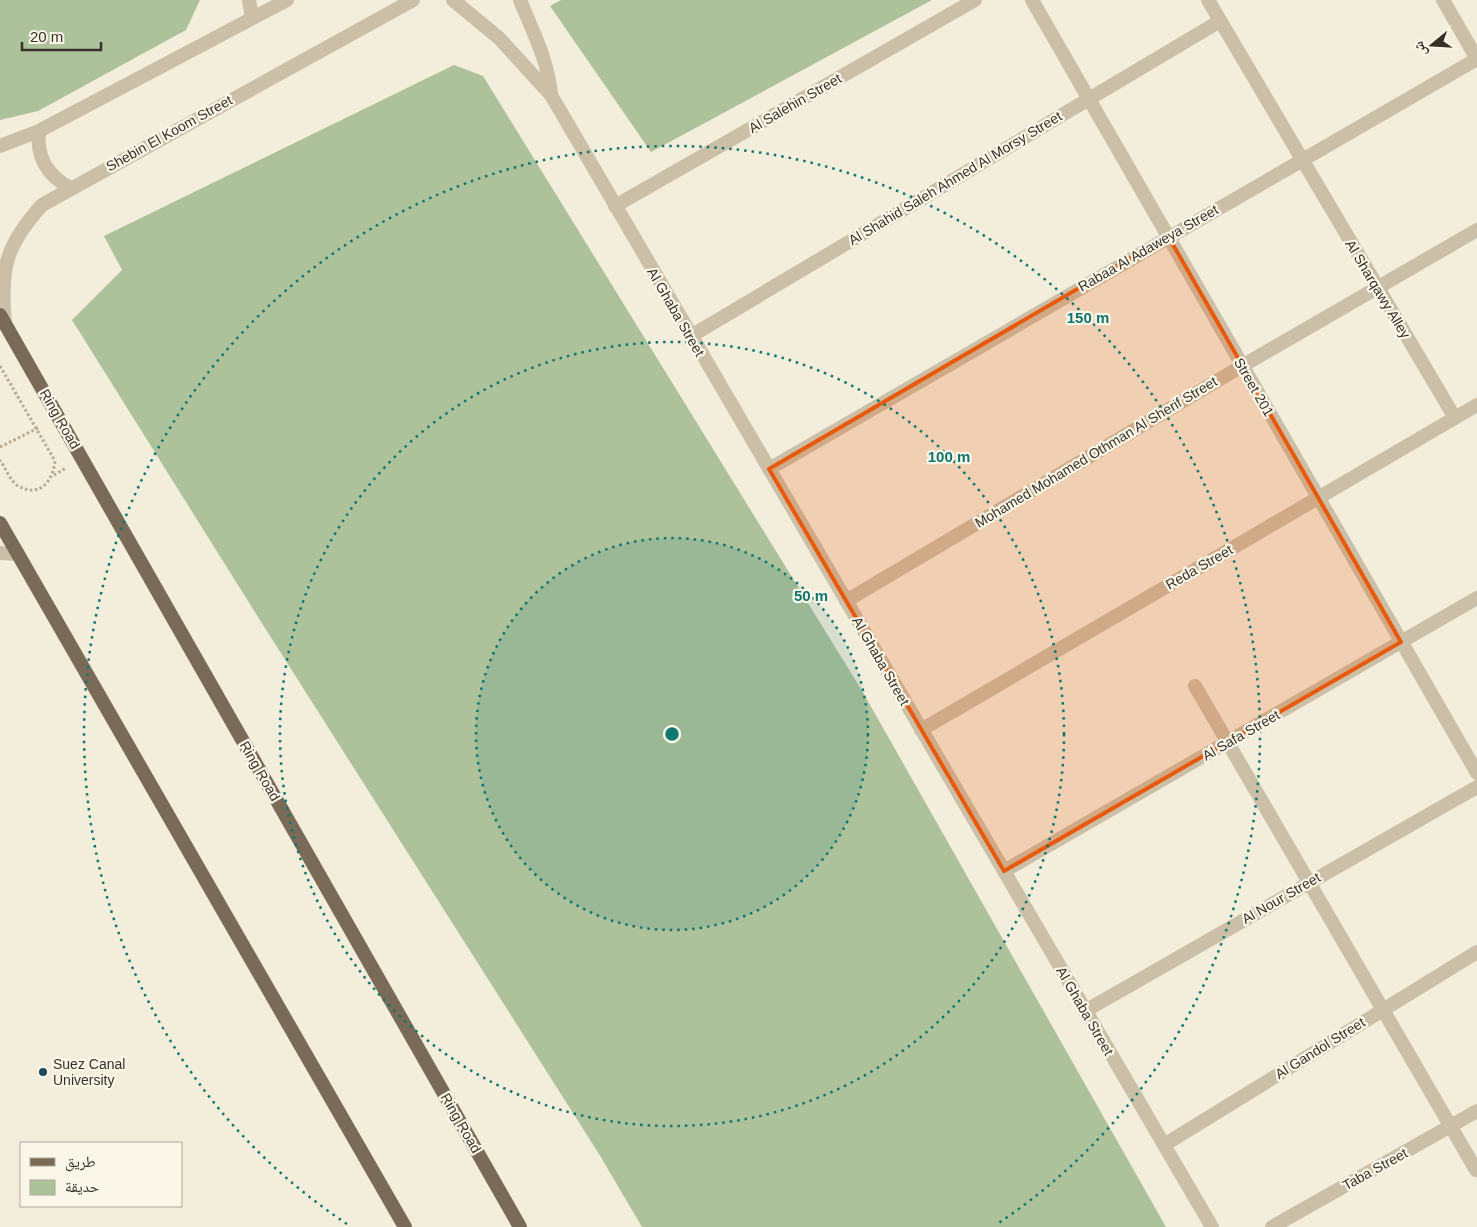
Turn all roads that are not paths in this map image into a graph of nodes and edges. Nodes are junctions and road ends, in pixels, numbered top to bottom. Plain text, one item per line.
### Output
1 (249, 0) edge
2 (287, 0) edge
3 (413, 0) edge
4 (453, 0) edge
5 (520, 0) edge
6 (975, 0) edge
7 (1032, 0) edge
8 (1208, 0) edge
9 (1443, 0) edge
10 (252, 18) junction
11 (1220, 21) junction
12 (1476, 54) edge
13 (551, 95) junction
14 (1089, 99) junction
15 (39, 131) junction
16 (0, 146) edge
17 (1301, 160) junction
18 (70, 188) junction
19 (614, 206) junction
20 (1477, 230) edge
21 (1168, 236) junction
22 (1378, 288) junction
23 (3, 320) edge
24 (691, 336) junction
25 (1242, 366) junction
26 (1477, 405) edge
27 (1455, 418) junction
28 (769, 469) junction
29 (1318, 497) junction
30 (0, 523) edge
31 (0, 553) edge
32 (18, 554) junction
33 (1477, 598) edge
34 (846, 601) junction
35 (1401, 642) junction
36 (1195, 686) dead end
37 (921, 730) junction
38 (1228, 742) junction
39 (1476, 770) edge
40 (1477, 788) edge
41 (1004, 871) junction
42 (1309, 882) junction
43 (1477, 952) edge
44 (1383, 1009) junction
45 (1085, 1010) junction
46 (1477, 1111) edge
47 (1451, 1126) junction
48 (1164, 1145) junction
49 (1476, 1170) edge
50 (405, 1227) edge
51 (520, 1227) edge
52 (1212, 1227) edge
53 (1272, 1227) edge

1 - 10 street
2 - 10 street
3 - 18 street, Shebin El Koom Street
4 - 13 street, Al Ghaba Street
5 - 13 street, Al Ghaba Street
6 - 19 street, Al Salehin Street
7 - 14 street, Street 201
8 - 11 street, Al Sharqawy Alley
9 - 12 street
10 - 15 street
11 - 14 street, Al Shahid Saleh Ahmed Al Morsy Street
11 - 17 street, Al Sharqawy Alley
12 - 17 street, Rabaa Al Adaweya Street
13 - 19 street, Al Ghaba Street
14 - 21 street, Street 201
14 - 24 street, Al Shahid Saleh Ahmed Al Morsy Street
15 - 16 street
15 - 18 street
17 - 21 street, Rabaa Al Adaweya Street
17 - 22 street, Al Sharqawy Alley
18 - 23 street, Shebin El Koom Street
19 - 24 street, Al Ghaba Street
20 - 22 street, Mohamed Mohamed Othman Al Sherif Street
21 - 25 street, Street 201
21 - 28 street, Rabaa Al Adaweya Street
22 - 25 street, Mohamed Mohamed Othman Al Sherif Street
22 - 27 street, Al Sharqawy Alley
23 - 51 main road, Ring Road
24 - 28 street, Al Ghaba Street
25 - 29 street, Street 201
25 - 34 street, Mohamed Mohamed Othman Al Sherif Street
26 - 27 street, Reda Street
27 - 29 street, Reda Street
28 - 34 street, Al Ghaba Street
29 - 35 street, Street 201
29 - 37 street, Reda Street
30 - 32 main road
31 - 32 street
32 - 50 main road
33 - 35 street, Al Safa Street
34 - 37 street, Al Ghaba Street
35 - 38 street, Al Safa Street
35 - 39 street, Street 201
36 - 38 street
37 - 41 street, Al Ghaba Street
38 - 41 street, Al Safa Street
38 - 42 street
40 - 42 street, Al Nour Street
41 - 45 street, Al Ghaba Street
42 - 44 street
42 - 45 street, Al Nour Street
43 - 44 street, Al Gandol Street
44 - 47 street
44 - 48 street, Al Gandol Street
45 - 48 street, Al Ghaba Street
46 - 47 street, Taba Street
47 - 49 street
47 - 53 street, Taba Street
48 - 52 street, Al Ghaba Street

